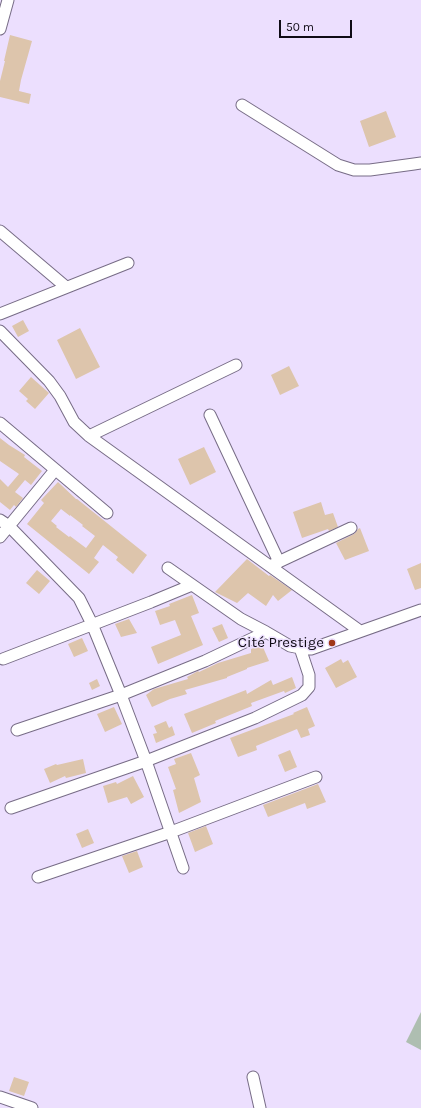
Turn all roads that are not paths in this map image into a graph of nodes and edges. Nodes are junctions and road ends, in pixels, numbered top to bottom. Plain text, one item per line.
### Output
1 (8, 0) edge
2 (0, 29) edge
3 (242, 105) dead end
4 (421, 162) edge
5 (0, 232) edge
6 (128, 263) dead end
7 (66, 288) junction
8 (0, 314) edge
9 (0, 331) edge
10 (236, 364) dead end
11 (210, 415) dead end
12 (0, 423) edge
13 (89, 436) junction
14 (56, 470) junction
15 (107, 513) dead end
16 (4, 523) edge
17 (351, 528) dead end
18 (0, 537) edge
19 (274, 564) junction
20 (168, 568) dead end
21 (192, 585) junction
22 (421, 610) edge
23 (92, 624) junction
24 (360, 631) junction
25 (266, 632) junction
26 (300, 648) junction
27 (3, 659) dead end
28 (121, 694) junction
29 (17, 730) dead end
30 (146, 761) junction
31 (316, 777) dead end
32 (11, 808) dead end
33 (171, 832) junction
34 (183, 868) dead end
35 (38, 878) dead end
36 (253, 1077) dead end
37 (0, 1097) edge
38 (32, 1108) edge
39 (260, 1108) edge

1 - 2 street
3 - 4 street
5 - 7 street
6 - 7 street
7 - 8 street
9 - 13 street
10 - 13 street
11 - 19 street
12 - 14 street
13 - 19 street
14 - 15 street
14 - 16 street
16 - 18 street
16 - 23 street
17 - 19 street
19 - 24 street
20 - 21 street
21 - 23 street
21 - 25 street
22 - 24 street
23 - 27 street
23 - 28 street
24 - 26 street
25 - 26 street
25 - 28 street
26 - 30 street
28 - 29 street
28 - 30 street
30 - 32 street
30 - 33 street
31 - 33 street
33 - 34 street
33 - 35 street
36 - 39 street
37 - 38 street

